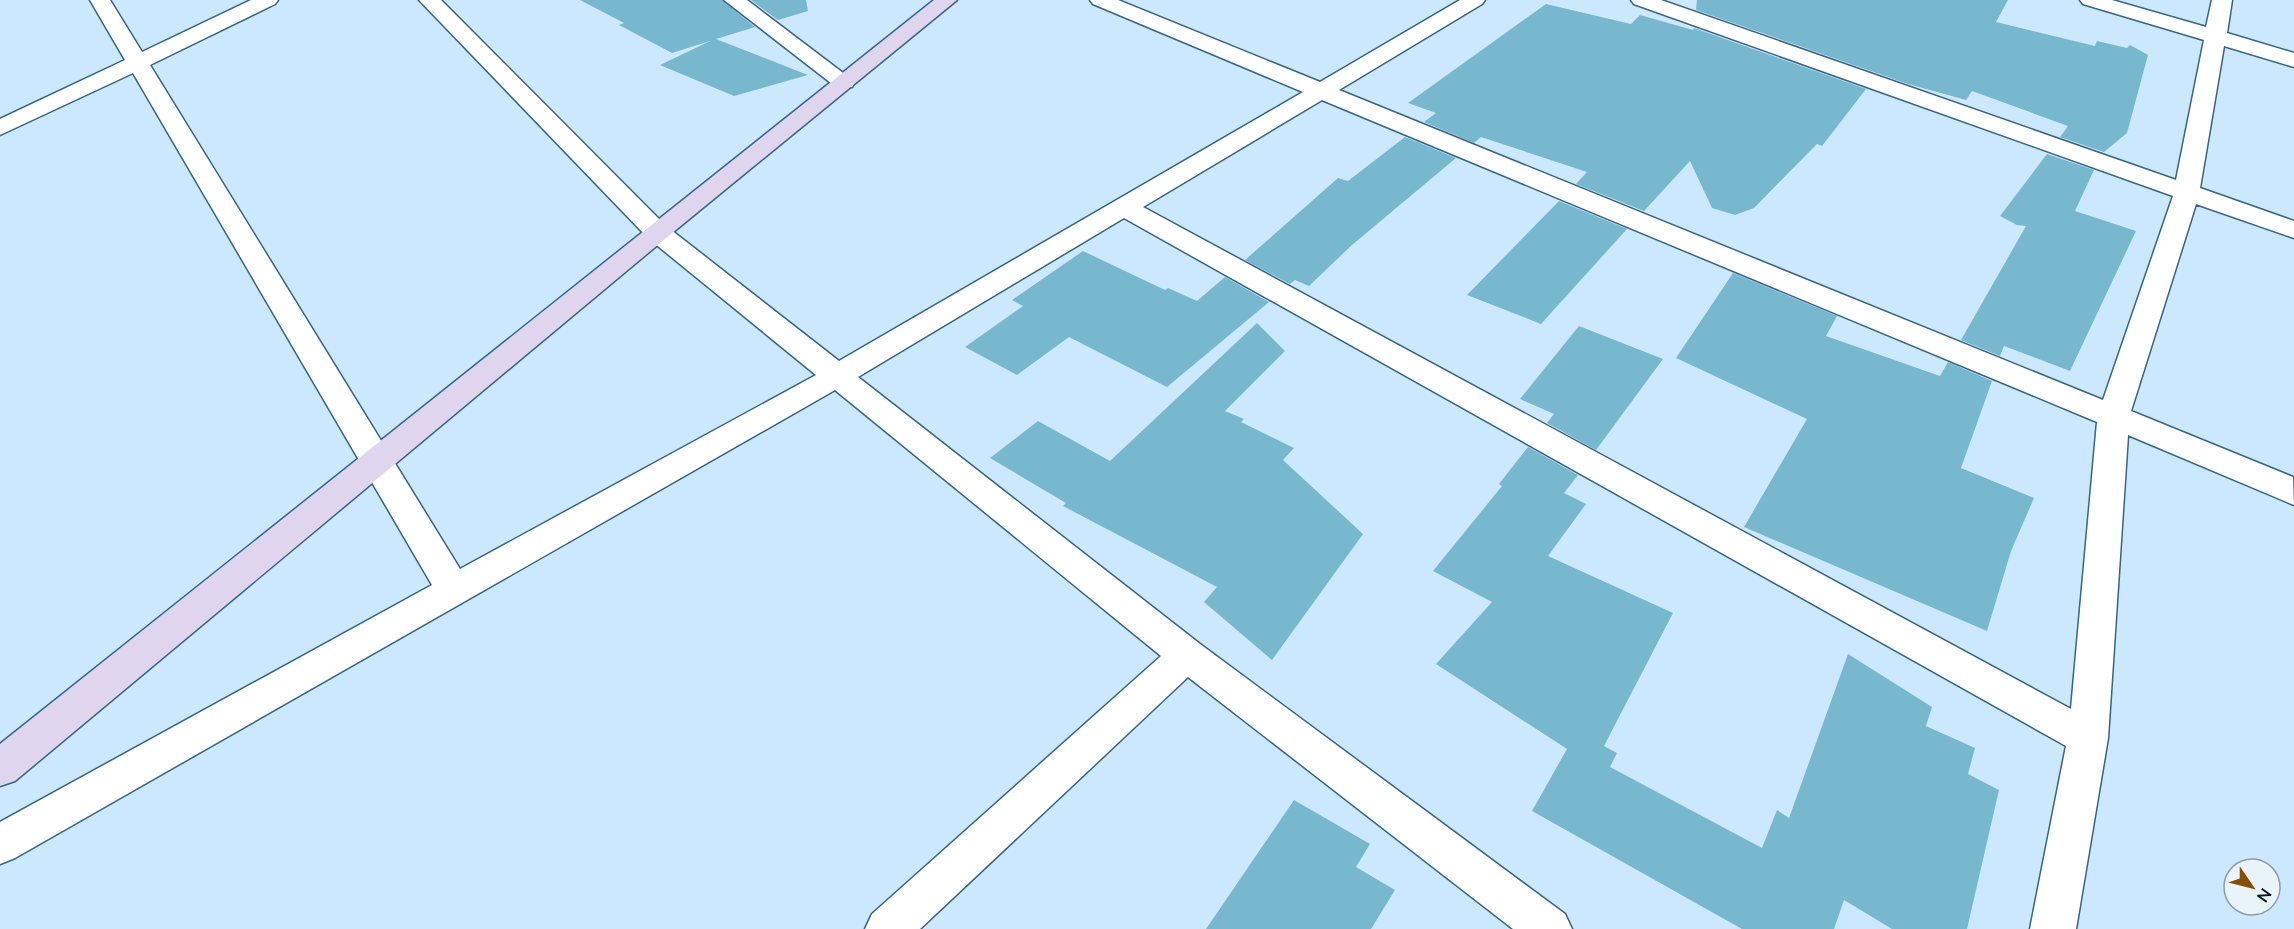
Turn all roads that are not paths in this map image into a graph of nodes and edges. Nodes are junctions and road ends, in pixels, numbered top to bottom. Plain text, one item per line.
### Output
1 (100, 0) edge
2 (268, 0) edge
3 (429, 0) edge
4 (734, 0) edge
5 (947, 0) edge
6 (1475, 0) edge
7 (1641, 0) edge
8 (2090, 0) edge
9 (2222, 0) edge
10 (1122, 3) edge
11 (2215, 37) junction
12 (2294, 60) edge
13 (137, 62) junction
14 (844, 82) junction
15 (1322, 90) junction
16 (0, 128) edge
17 (2187, 192) junction
18 (1124, 207) junction
19 (2294, 230) edge
20 (657, 232) junction
21 (836, 377) junction
22 (2113, 418) junction
23 (377, 463) junction
24 (2294, 494) edge
25 (454, 590) junction
26 (1187, 656) junction
27 (2088, 738) junction
28 (0, 768) edge
29 (0, 844) edge
30 (888, 929) edge
31 (1550, 929) edge
32 (2053, 929) edge

1 - 13 street
2 - 13 street
3 - 20 street
4 - 14 street
5 - 14 street
6 - 15 street
7 - 17 street
8 - 11 street
9 - 11 street
10 - 15 street
11 - 12 street
11 - 17 street
13 - 16 street
13 - 23 street
14 - 20 street
15 - 18 street
15 - 22 street
17 - 19 street
17 - 22 street
18 - 21 street
18 - 27 street
20 - 21 street
20 - 23 street
21 - 25 street
21 - 26 street
22 - 24 street
22 - 27 street
23 - 25 street
23 - 28 street
25 - 29 street
26 - 30 street
26 - 31 street
27 - 32 street

